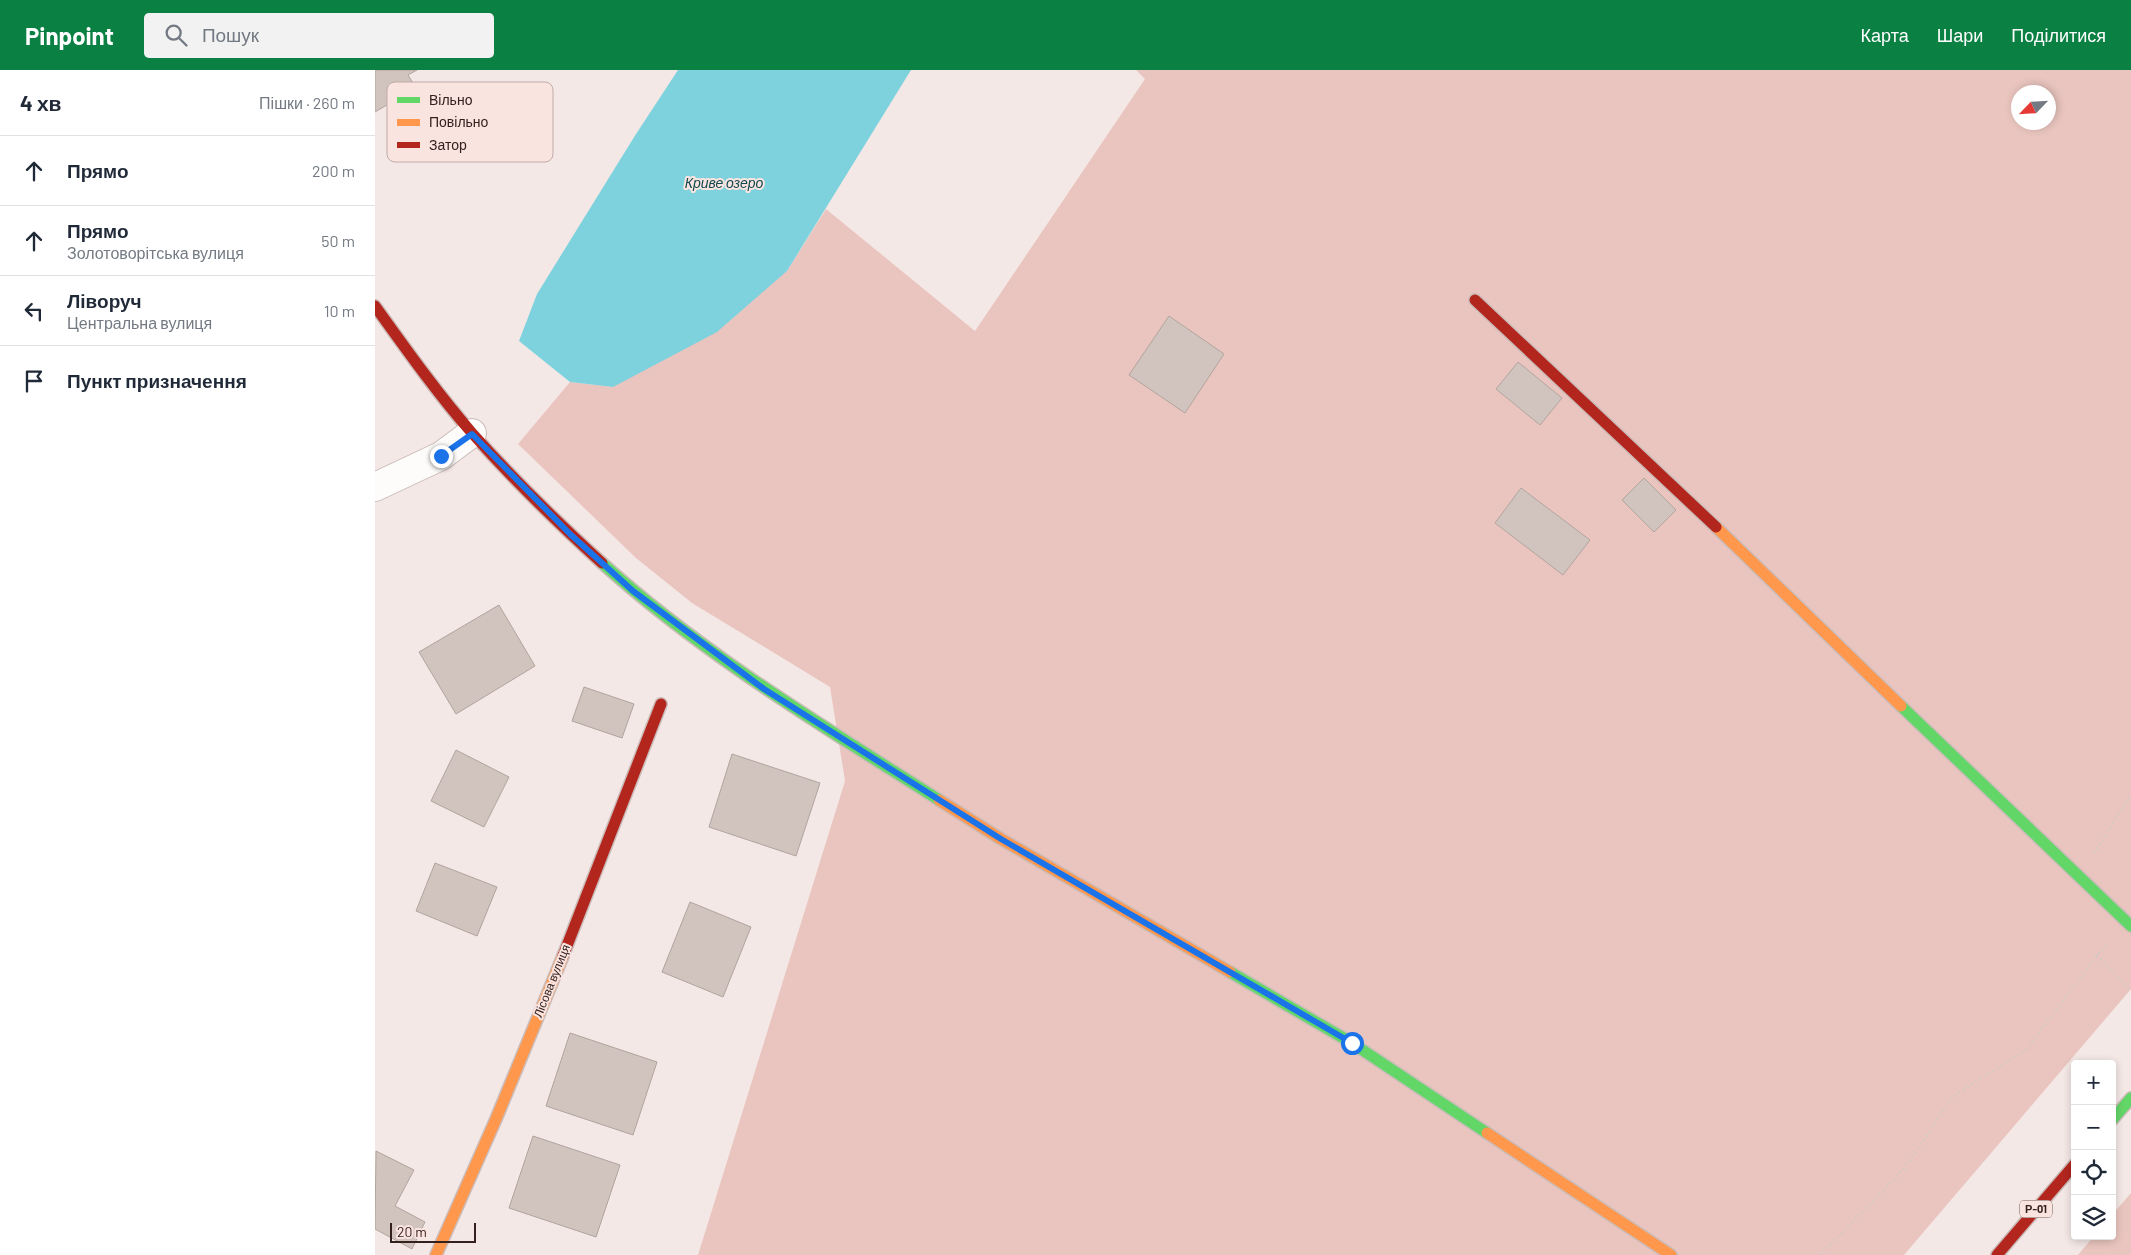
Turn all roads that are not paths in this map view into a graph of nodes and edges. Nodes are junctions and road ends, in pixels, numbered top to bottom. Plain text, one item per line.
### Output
1 (1475, 300) dead end
2 (375, 306) edge
3 (472, 434) junction
4 (375, 487) edge
5 (661, 704) dead end
6 (2130, 925) edge
7 (2131, 1098) edge
8 (2116, 1115) edge
9 (2071, 1169) edge
10 (436, 1255) edge
11 (1671, 1255) edge
12 (1997, 1255) edge

1 - 6 street
2 - 3 street
3 - 4 street
3 - 11 street
5 - 10 street, Лісова вулиця
7 - 8 street
9 - 12 street, Р-01

